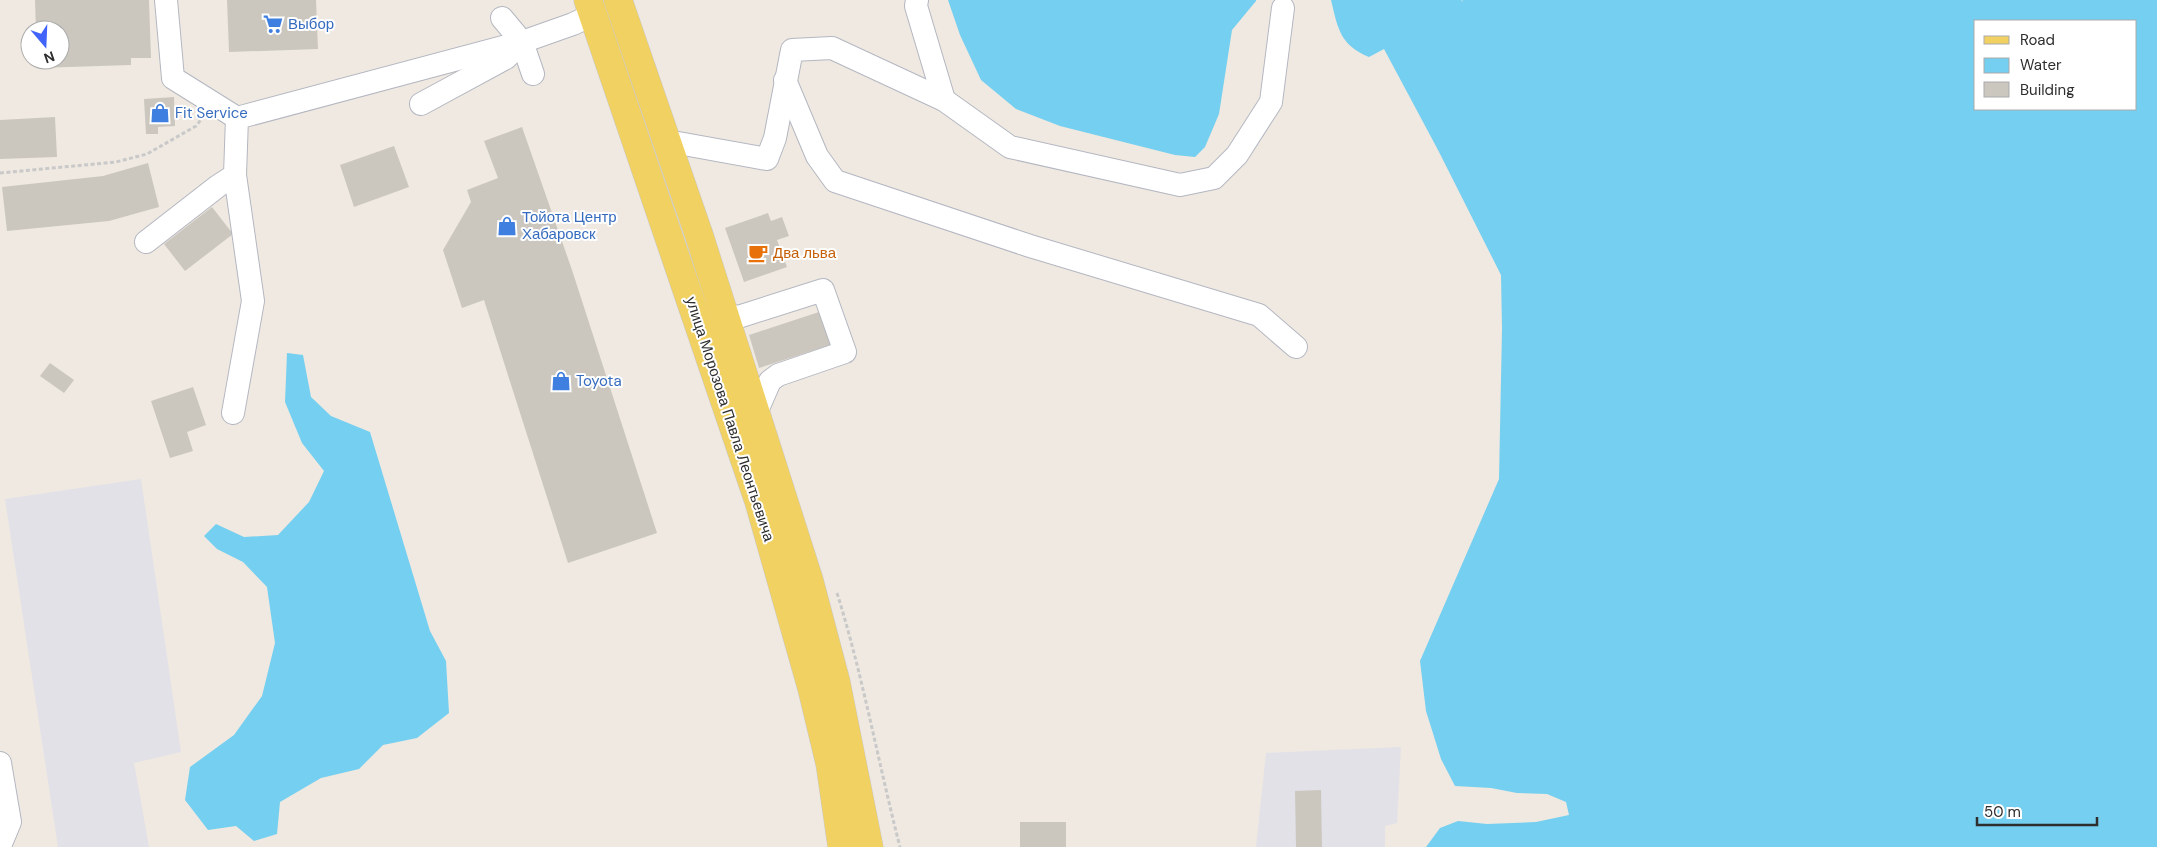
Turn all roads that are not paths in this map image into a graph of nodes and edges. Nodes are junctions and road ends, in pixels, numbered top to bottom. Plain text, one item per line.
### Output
1 (166, 0) edge
2 (618, 0) edge
3 (917, 0) edge
4 (591, 7) edge
5 (1283, 8) dead end
6 (502, 18) dead end
7 (522, 42) junction
8 (533, 74) dead end
9 (785, 80) junction
10 (944, 100) junction
11 (421, 104) dead end
12 (237, 118) junction
13 (667, 141) junction
14 (235, 175) junction
15 (146, 242) dead end
16 (723, 309) junction
17 (1296, 346) dead end
18 (233, 413) dead end
19 (756, 413) junction
20 (0, 763) edge
21 (2, 787) edge
22 (0, 846) edge
23 (842, 847) edge
24 (869, 847) edge

1 - 12 street
2 - 13 main road, улица Морозова Павла Леонтьевича
3 - 10 street
4 - 7 street
4 - 23 main road, улица Морозова Павла Леонтьевича
5 - 10 street
6 - 7 street
7 - 8 street
7 - 11 street
7 - 12 street
9 - 10 street
9 - 13 street
9 - 17 street
12 - 14 street
13 - 16 main road, улица Морозова Павла Леонтьевича
14 - 15 street
14 - 18 street
16 - 19 main road, улица Морозова Павла Леонтьевича
16 - 19 street
19 - 24 main road, улица Морозова Павла Леонтьевича
20 - 21 street
21 - 22 street

